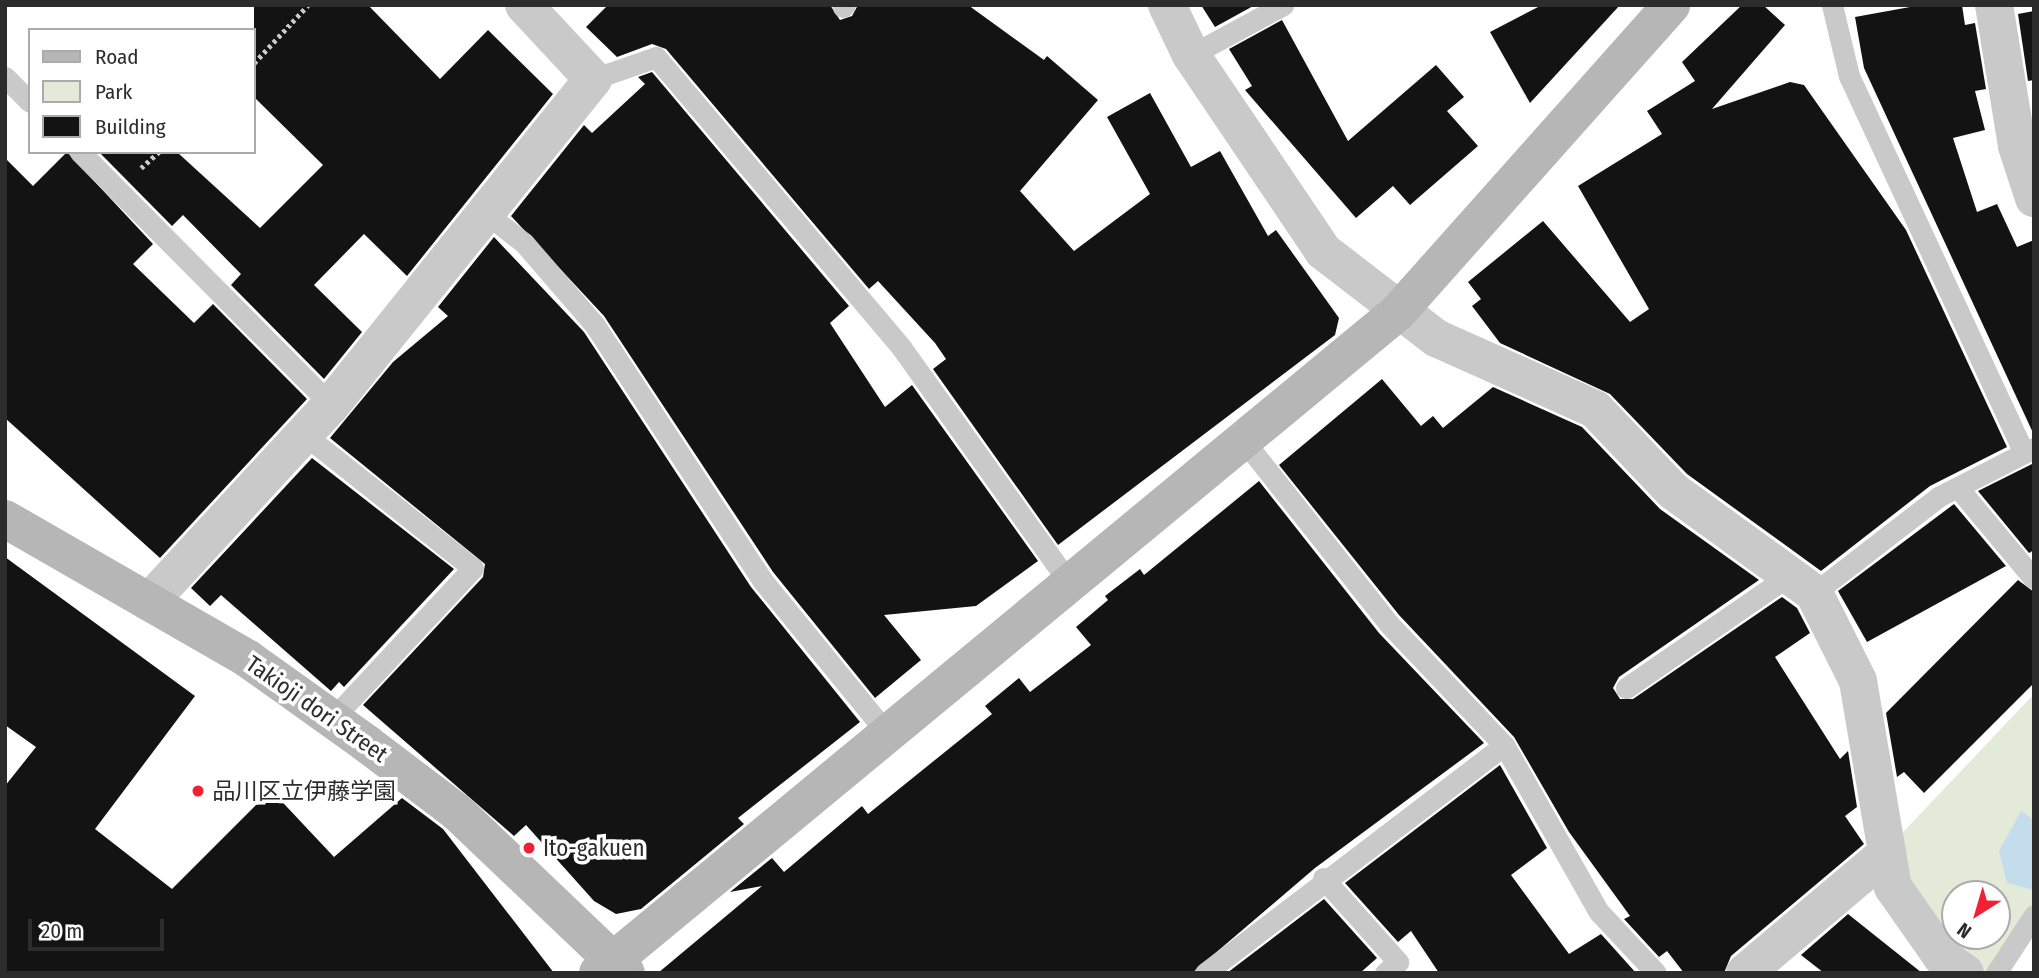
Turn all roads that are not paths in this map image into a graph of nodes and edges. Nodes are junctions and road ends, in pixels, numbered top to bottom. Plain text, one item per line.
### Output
1 (524, 5) edge
2 (1167, 5) edge
3 (1283, 5) edge
4 (1671, 5) edge
5 (1832, 5) edge
6 (1994, 5) edge
7 (1191, 55) junction
8 (5, 77) edge
9 (593, 79) junction
10 (28, 100) edge
11 (82, 154) edge
12 (2034, 198) edge
13 (488, 215) junction
14 (1397, 313) junction
15 (331, 405) junction
16 (305, 435) junction
17 (1244, 440) junction
18 (2028, 449) edge
19 (1959, 489) junction
20 (5, 519) edge
21 (2034, 579) edge
22 (1068, 581) junction
23 (1802, 584) junction
24 (149, 602) junction
25 (1626, 688) dead end
26 (332, 719) junction
27 (887, 733) junction
28 (1504, 745) junction
29 (1887, 853) junction
30 (1324, 878) junction
31 (2034, 915) edge
32 (1946, 968) edge
33 (613, 969) edge
34 (1205, 973) edge
35 (1385, 973) edge
36 (1656, 973) edge
37 (1745, 973) edge
38 (1996, 973) edge

1 - 9 street
2 - 7 street
3 - 7 lane
4 - 14 street
5 - 18 lane
6 - 12 street
7 - 14 street
8 - 10 lane
9 - 13 street
9 - 22 lane
11 - 15 lane
13 - 15 street
13 - 27 lane
14 - 17 street
14 - 23 street
15 - 16 street
16 - 24 street
16 - 26 lane
17 - 22 street
17 - 28 lane
18 - 19 lane
19 - 21 lane
19 - 23 lane
20 - 24 street, Takioji dori Street
22 - 27 street
23 - 25 lane
23 - 29 street
24 - 26 street, Takioji dori Street
26 - 33 street, Takioji dori Street
27 - 33 street
28 - 30 lane
28 - 36 lane
29 - 32 street
29 - 37 street
30 - 34 lane
30 - 35 lane
31 - 38 lane

